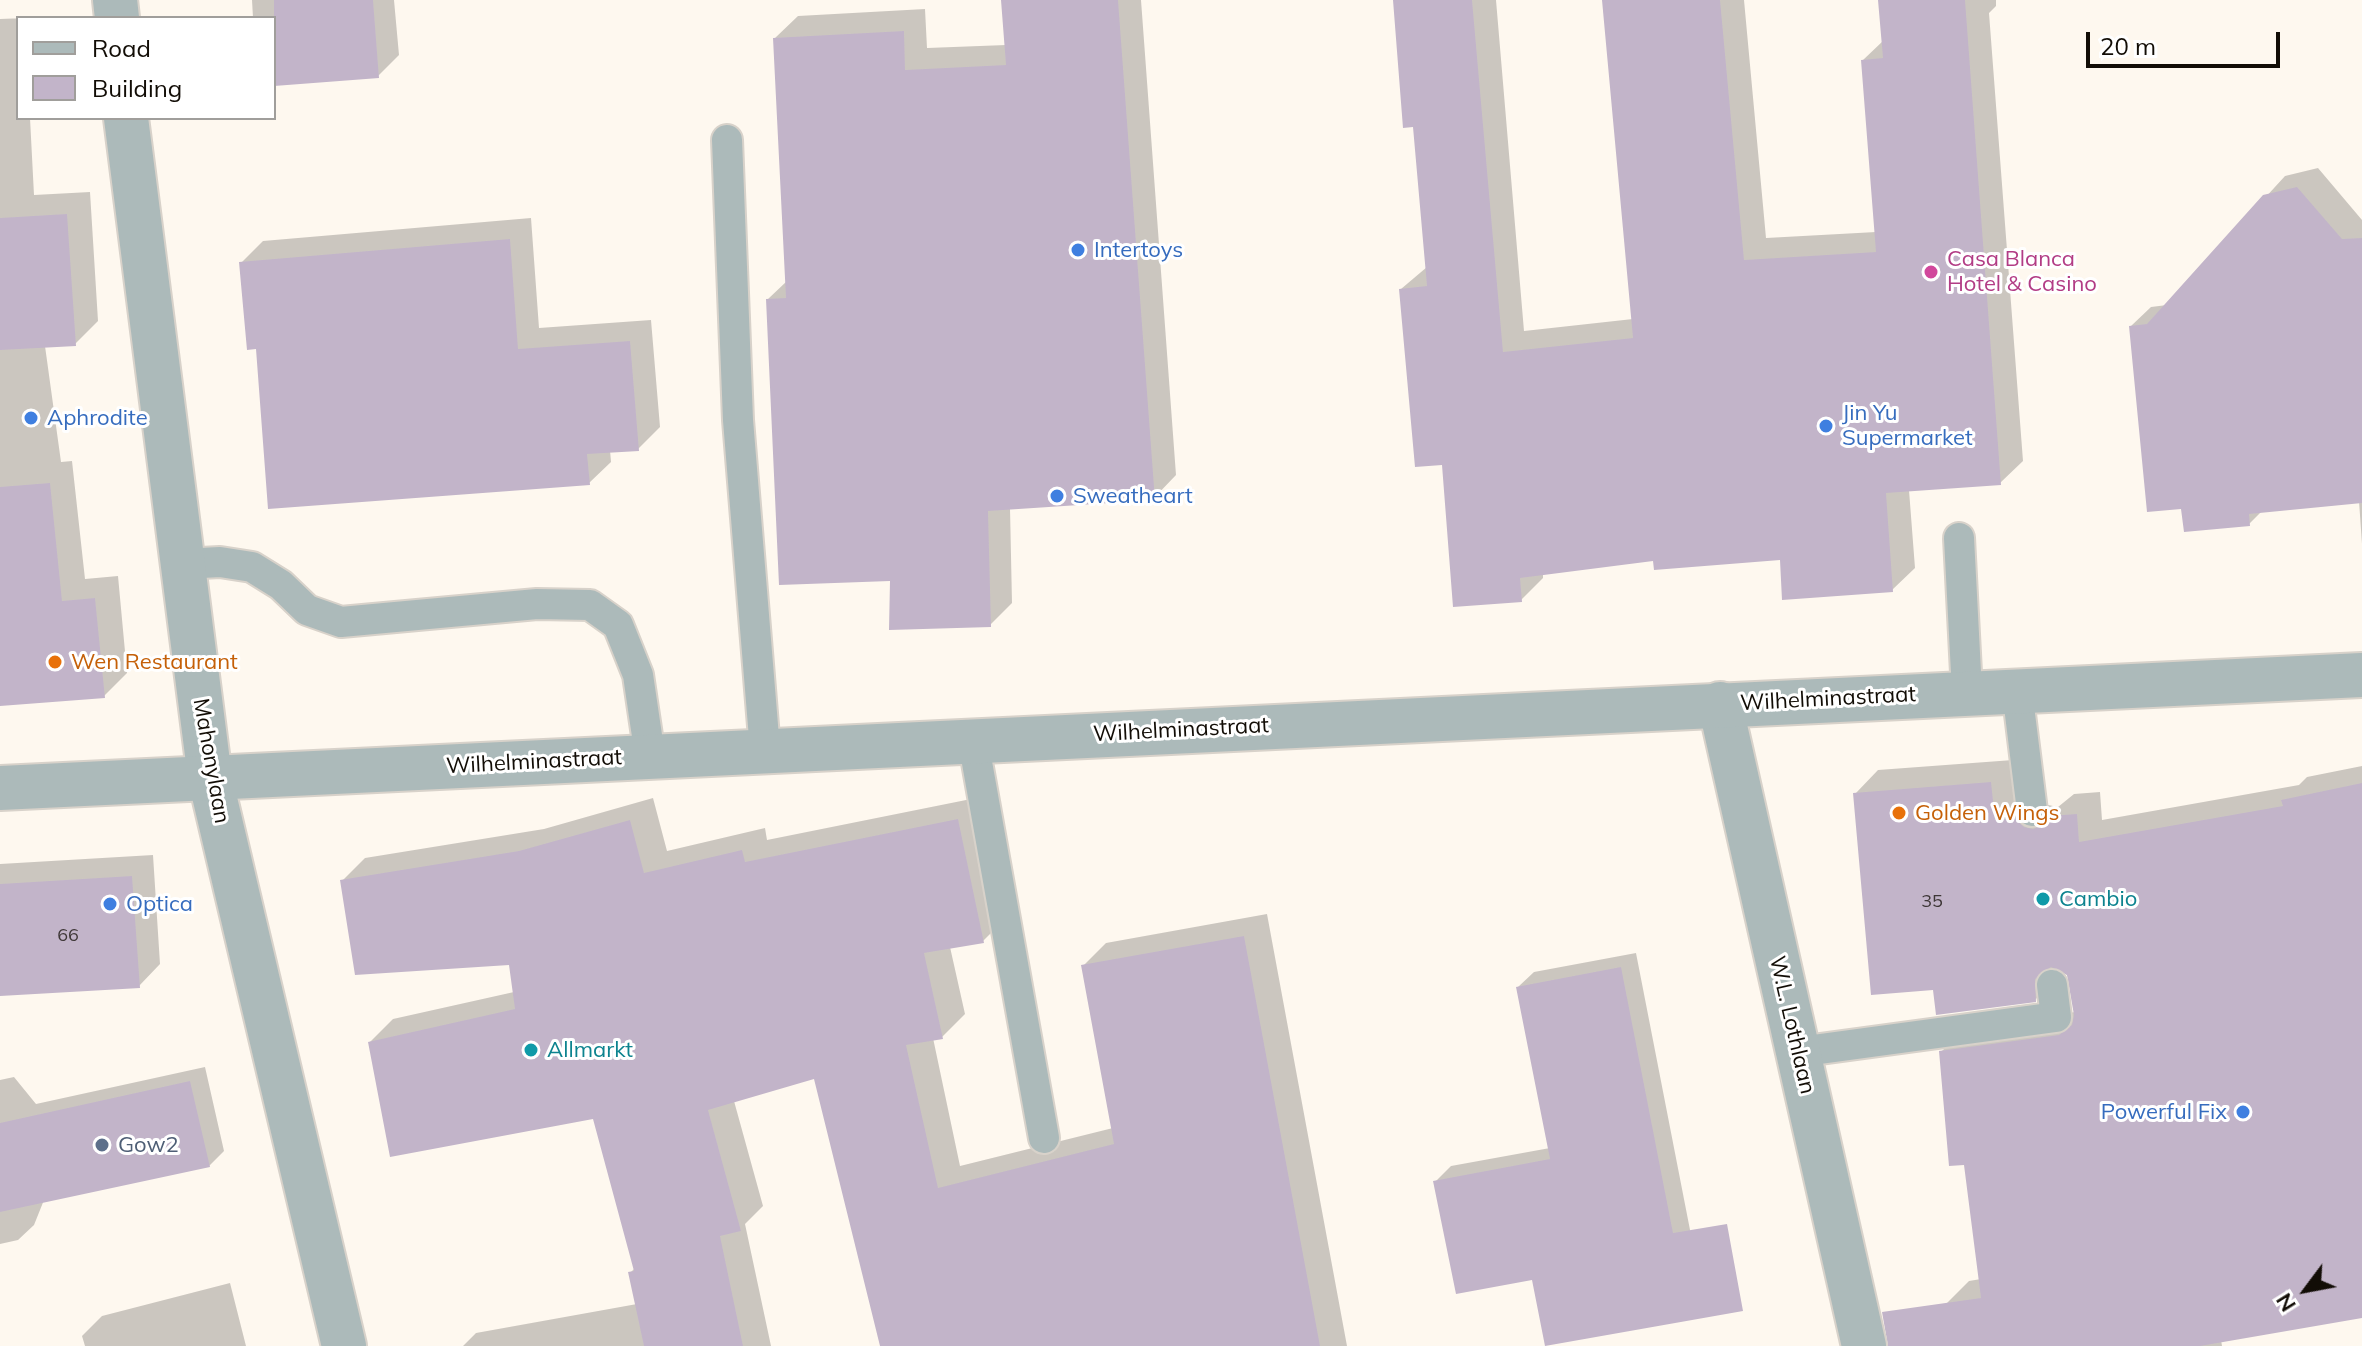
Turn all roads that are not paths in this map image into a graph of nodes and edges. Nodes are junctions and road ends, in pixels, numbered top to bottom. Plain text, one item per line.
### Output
1 (126, 120) edge
2 (727, 140) dead end
3 (1959, 538) dead end
4 (182, 564) junction
5 (2362, 675) edge
6 (2017, 690) junction
7 (1967, 692) junction
8 (1720, 704) junction
9 (973, 740) junction
10 (765, 750) junction
11 (650, 756) junction
12 (210, 778) junction
13 (0, 788) edge
14 (2032, 811) dead end
15 (2052, 985) dead end
16 (1798, 1052) junction
17 (1044, 1138) dead end
18 (344, 1346) edge
19 (1864, 1346) edge

1 - 4 street, Mahonylaan
2 - 10 lane
3 - 7 lane
4 - 11 lane
4 - 12 street, Mahonylaan
5 - 6 street, Wilhelminastraat
6 - 7 street, Wilhelminastraat
6 - 14 lane
7 - 8 street, Wilhelminastraat
8 - 9 street, Wilhelminastraat
8 - 16 street, W.L. Lothlaan
9 - 10 street, Wilhelminastraat
9 - 17 lane
10 - 11 street, Wilhelminastraat
11 - 12 street, Wilhelminastraat
12 - 13 street, Wilhelminastraat
12 - 18 street, Mahonylaan
15 - 16 lane
16 - 19 street, W.L. Lothlaan

